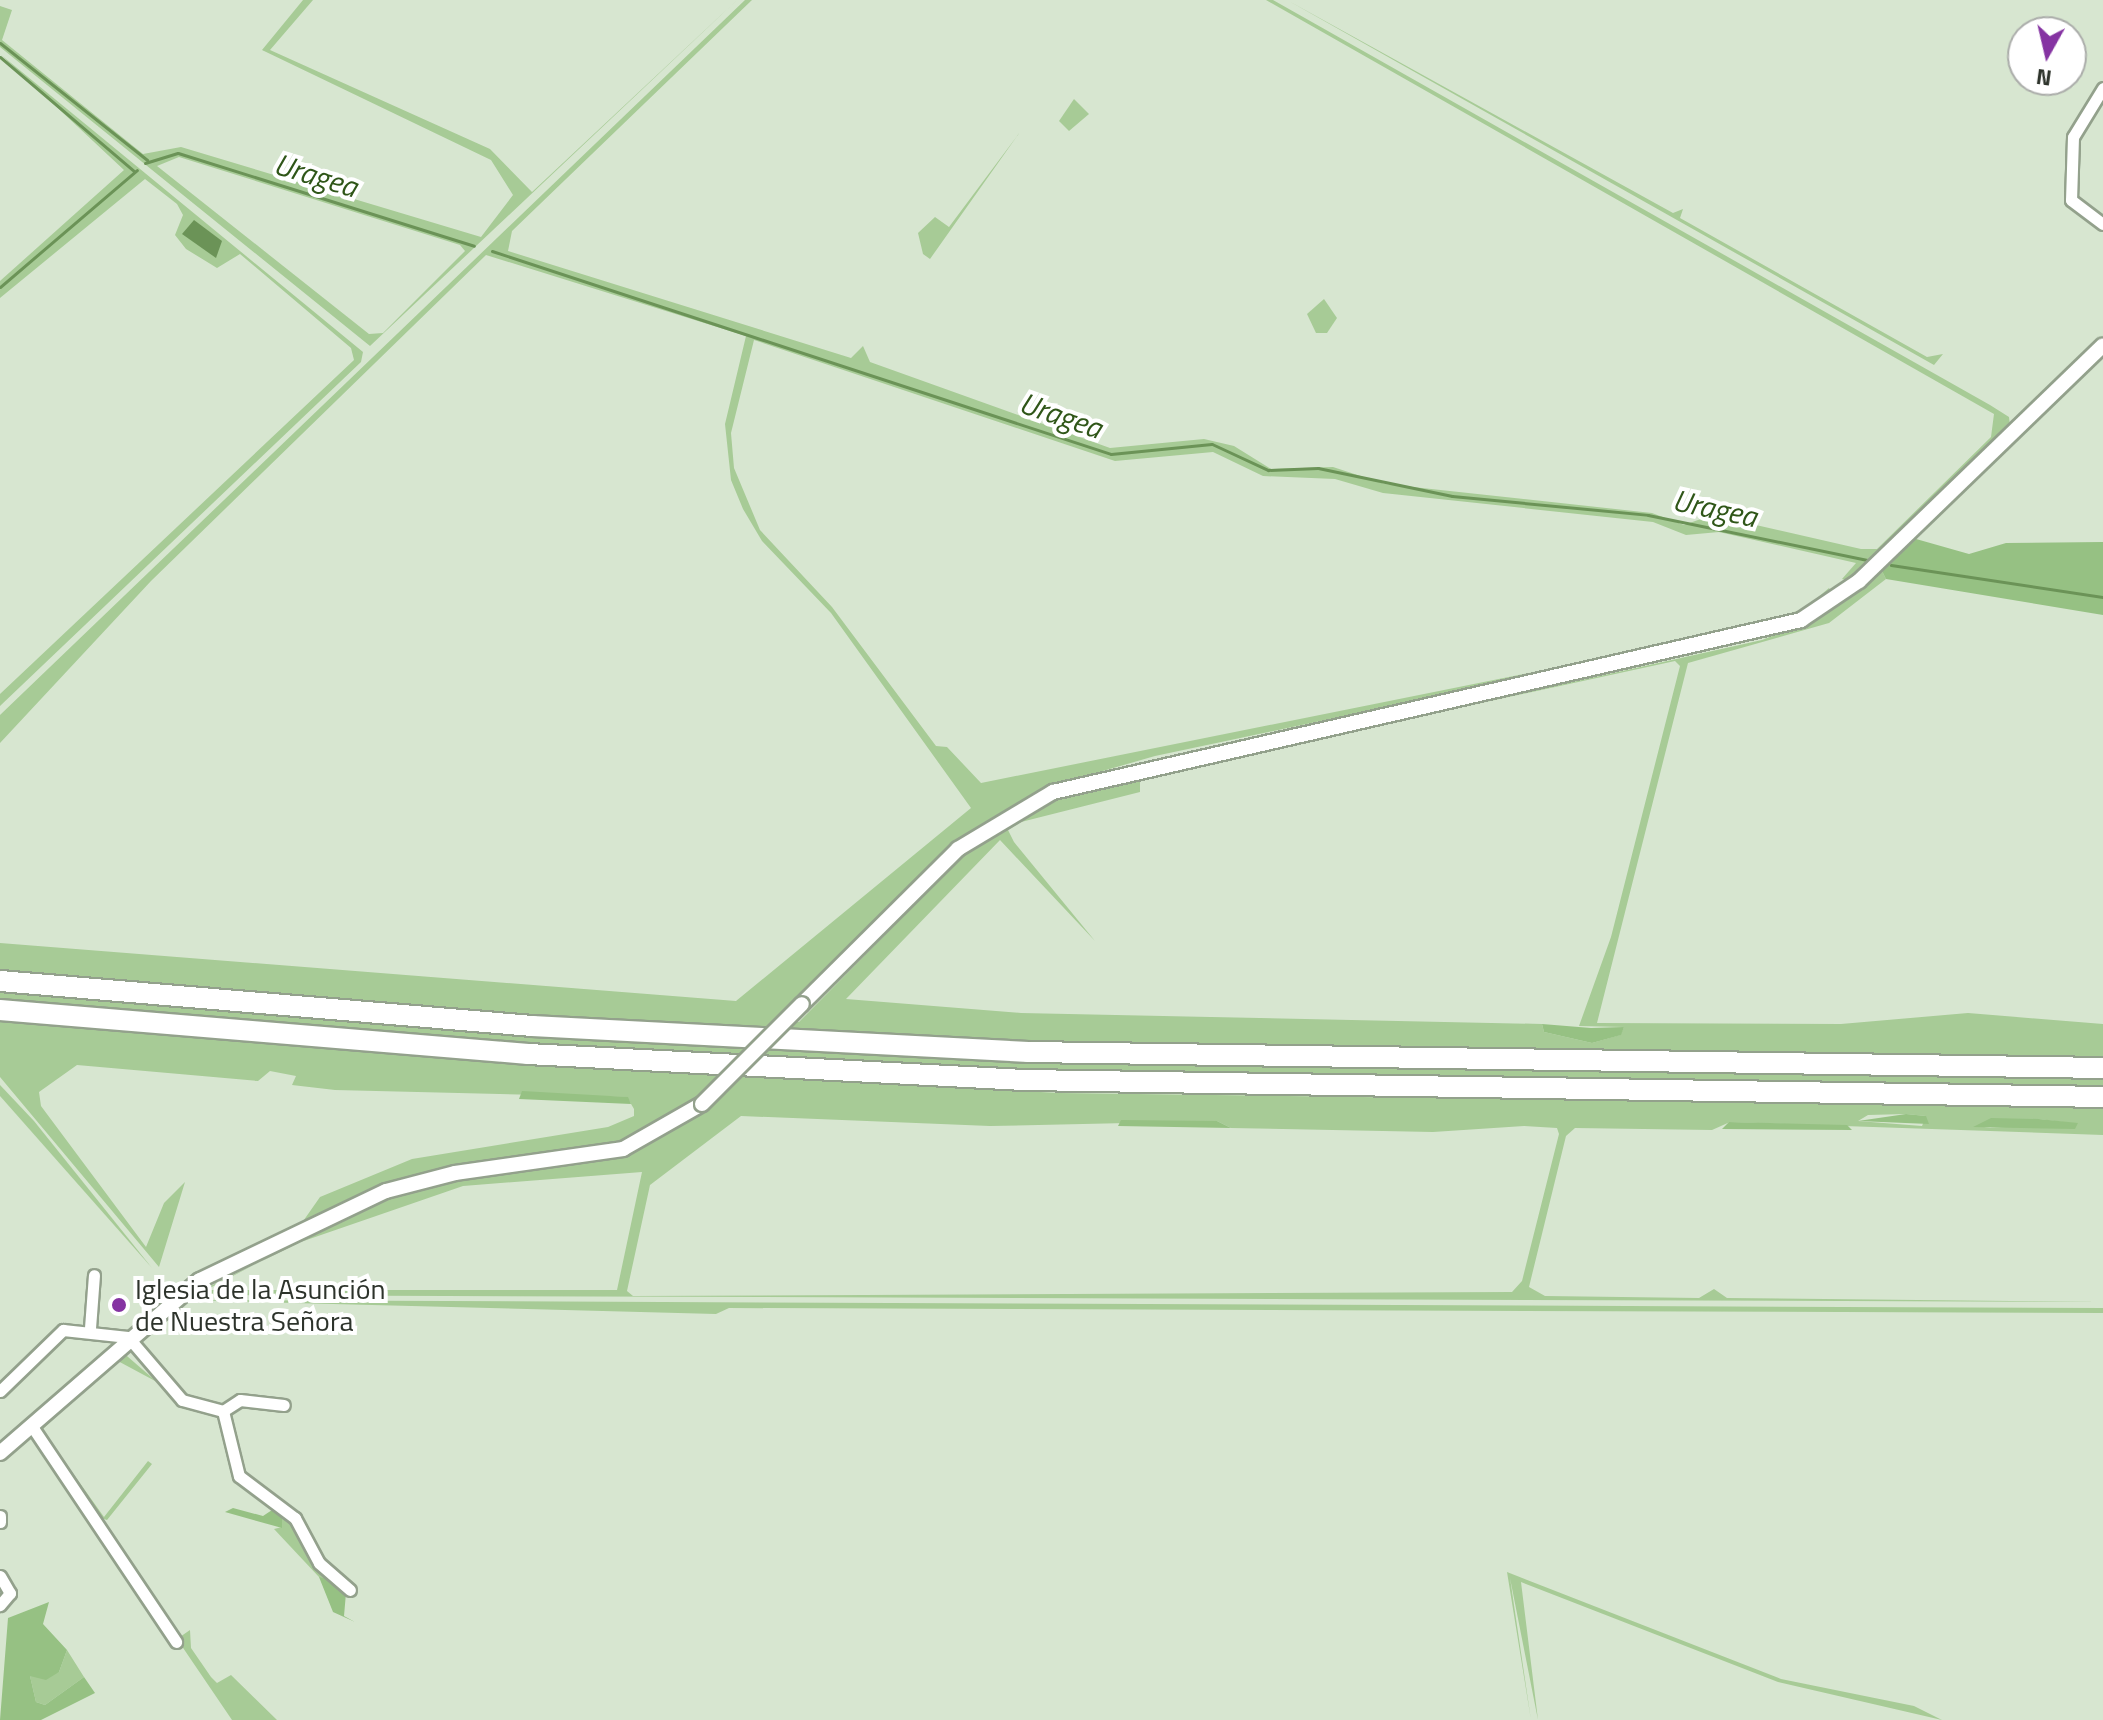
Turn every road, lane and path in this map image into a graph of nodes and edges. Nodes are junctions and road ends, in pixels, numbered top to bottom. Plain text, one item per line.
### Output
1 (2103, 88) edge
2 (2103, 224) edge
3 (2103, 345) edge
4 (0, 981) edge
5 (0, 1010) edge
6 (2103, 1068) edge
7 (2103, 1097) edge
8 (94, 1275) dead end
9 (90, 1328) junction
10 (128, 1337) junction
11 (0, 1391) edge
12 (284, 1405) dead end
13 (223, 1411) junction
14 (31, 1425) junction
15 (0, 1453) edge
16 (0, 1576) edge
17 (350, 1590) dead end
18 (0, 1605) edge
19 (176, 1642) dead end

1 - 2 street
3 - 10 street, bridge
4 - 6 highway
5 - 7 highway
8 - 9 street
9 - 10 street
9 - 11 street
10 - 13 street
10 - 14 street
12 - 13 street
13 - 17 street
14 - 15 street
14 - 19 street
16 - 18 street

